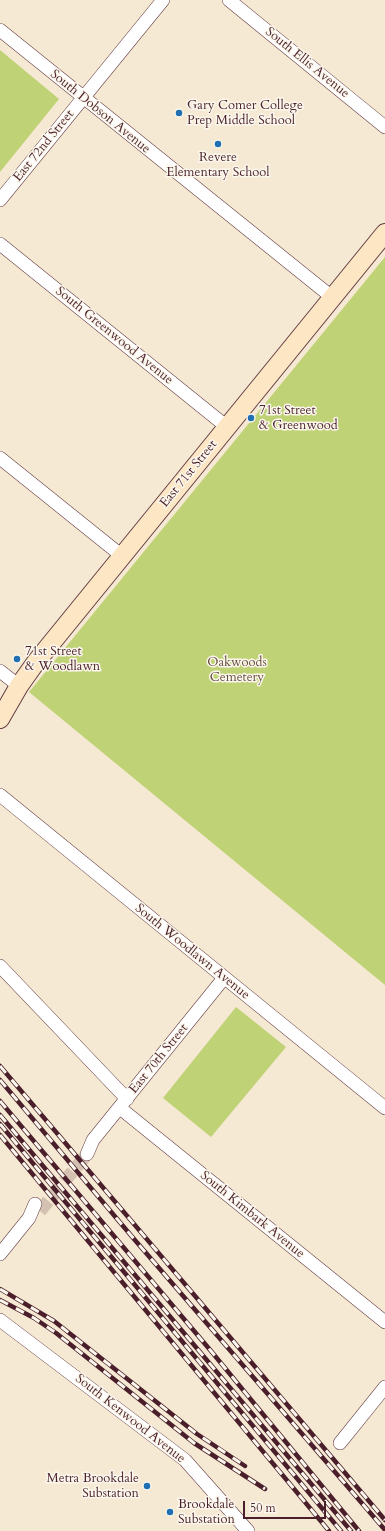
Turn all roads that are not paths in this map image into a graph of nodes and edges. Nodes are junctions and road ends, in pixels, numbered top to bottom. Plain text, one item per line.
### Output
1 (163, 0) edge
2 (229, 0) edge
3 (0, 30) edge
4 (83, 98) junction
5 (385, 127) edge
6 (0, 200) edge
7 (385, 233) edge
8 (0, 244) edge
9 (333, 298) junction
10 (227, 427) junction
11 (0, 458) edge
12 (122, 556) junction
13 (0, 671) edge
14 (19, 686) junction
15 (0, 719) edge
16 (0, 795) edge
17 (0, 966) edge
18 (224, 978) junction
19 (123, 1104) junction
20 (385, 1108) edge
21 (84, 1150) tunnel mouth
22 (35, 1211) tunnel mouth
23 (0, 1254) edge
24 (0, 1320) edge
25 (385, 1322) edge
26 (385, 1387) edge
27 (340, 1443) dead end
28 (248, 1531) edge

1 - 4 street, East 72nd Street
2 - 5 street, South Ellis Avenue
3 - 4 street, South Dobson Avenue
4 - 6 street, East 72nd Street
4 - 9 street, South Dobson Avenue
7 - 9 main road, East 71st Street
8 - 10 street, South Greenwood Avenue
9 - 10 main road, East 71st Street
10 - 12 main road, East 71st Street
11 - 12 street
12 - 14 main road, East 71st Street
13 - 14 street
14 - 15 main road, East 71st Street
16 - 18 street, South Woodlawn Avenue
17 - 19 street, South Kimbark Avenue
18 - 19 street, East 70th Street
18 - 20 street, South Woodlawn Avenue
19 - 21 street, East 70th Street
19 - 25 street, South Kimbark Avenue
22 - 23 street
24 - 28 street, South Kenwood Avenue
26 - 27 street

